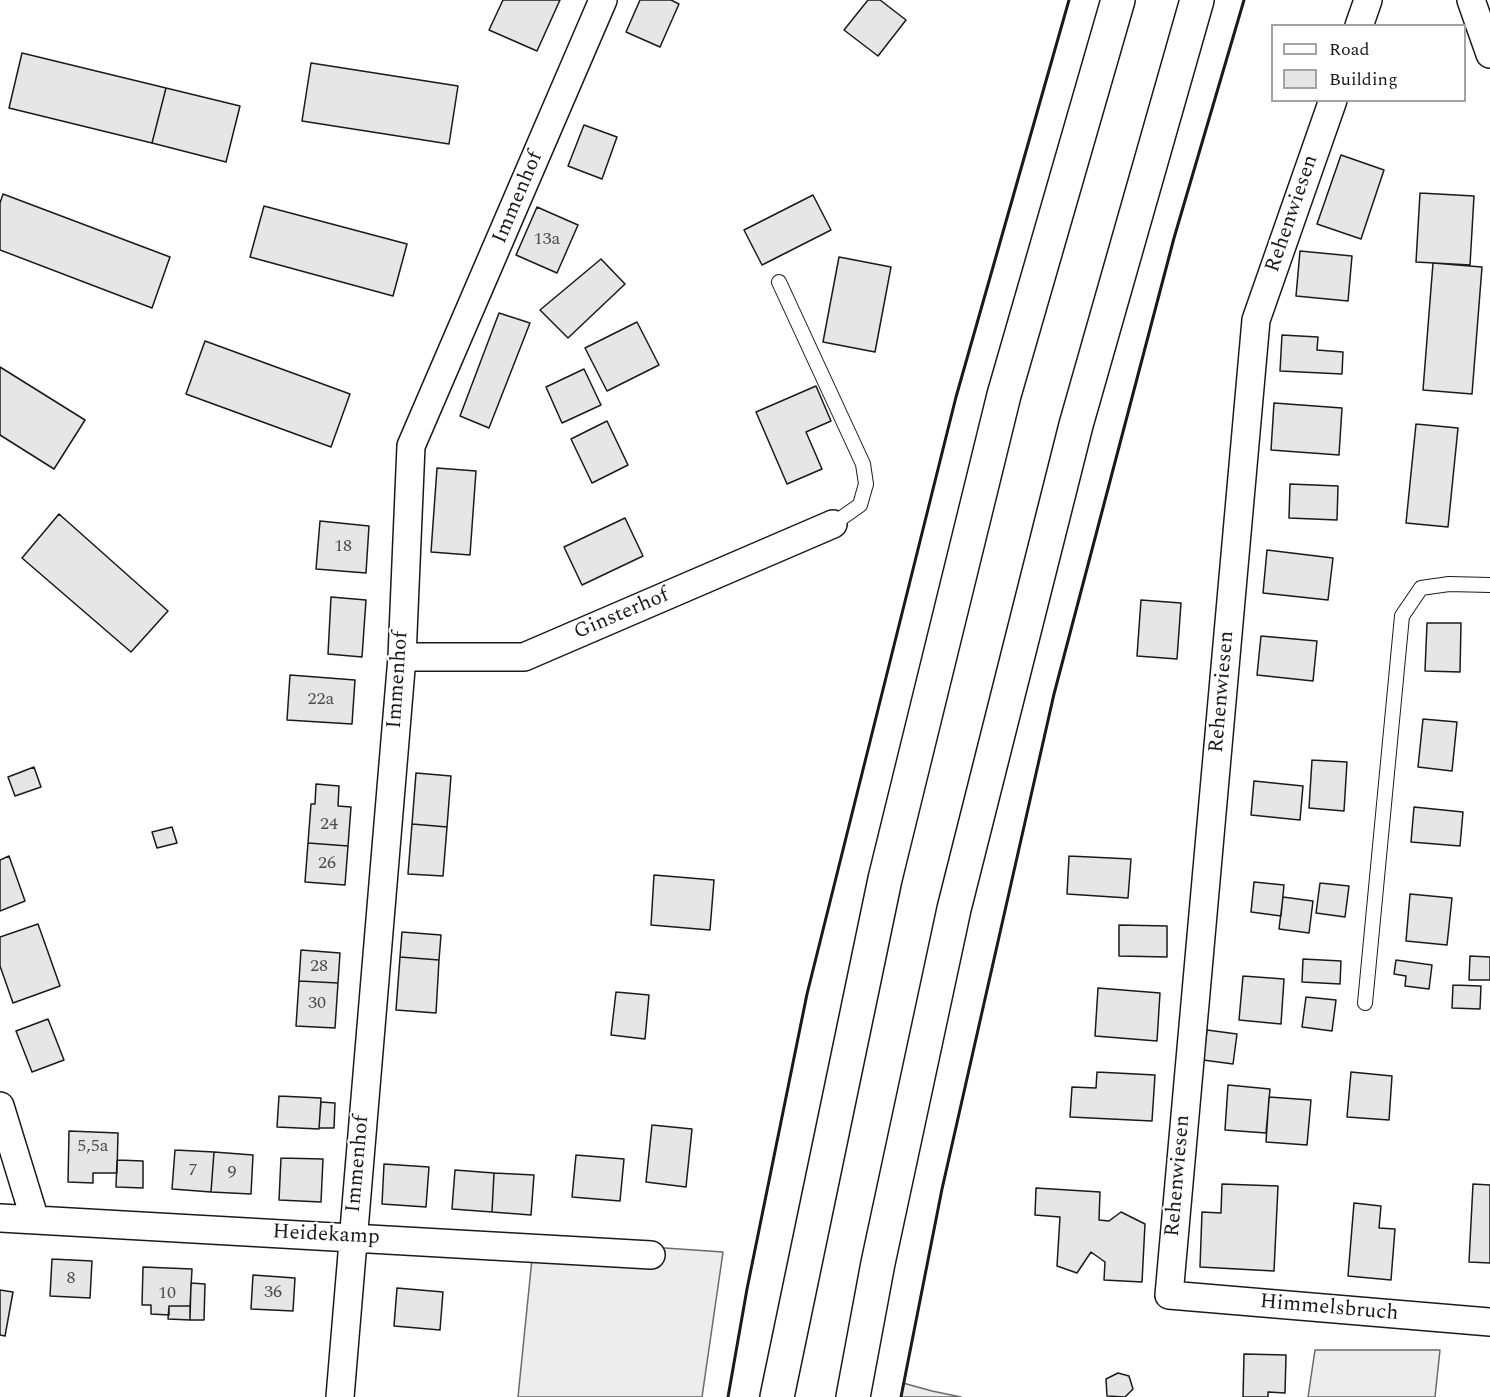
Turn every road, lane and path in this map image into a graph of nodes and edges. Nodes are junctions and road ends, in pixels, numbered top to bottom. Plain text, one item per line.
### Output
1 (603, 0) edge
2 (1118, 0) edge
3 (1197, 0) edge
4 (1368, 0) edge
5 (1471, 0) edge
6 (1360, 24) edge
7 (1490, 54) edge
8 (1332, 102) edge
9 (779, 282) dead end
10 (833, 524) joint
11 (1490, 585) edge
12 (402, 657) junction
13 (1365, 1003) dead end
14 (0, 1106) edge
15 (0, 1218) edge
16 (35, 1220) junction
17 (353, 1238) junction
18 (651, 1255) dead end
19 (1168, 1295) joint
20 (1490, 1322) edge
21 (340, 1397) edge
22 (777, 1397) edge
23 (853, 1397) edge

1 - 12 street, Immenhof
2 - 22 highway
3 - 23 highway
4 - 6 street
5 - 7 street
8 - 19 street, Rehenwiesen
9 - 10 lane
10 - 12 street, Ginsterhof
11 - 13 lane
12 - 17 street, Immenhof
14 - 16 street
15 - 16 street, Heidekamp
16 - 17 street, Heidekamp
17 - 18 street, Heidekamp
17 - 21 street, Immenhof
19 - 20 street, Himmelsbruch

